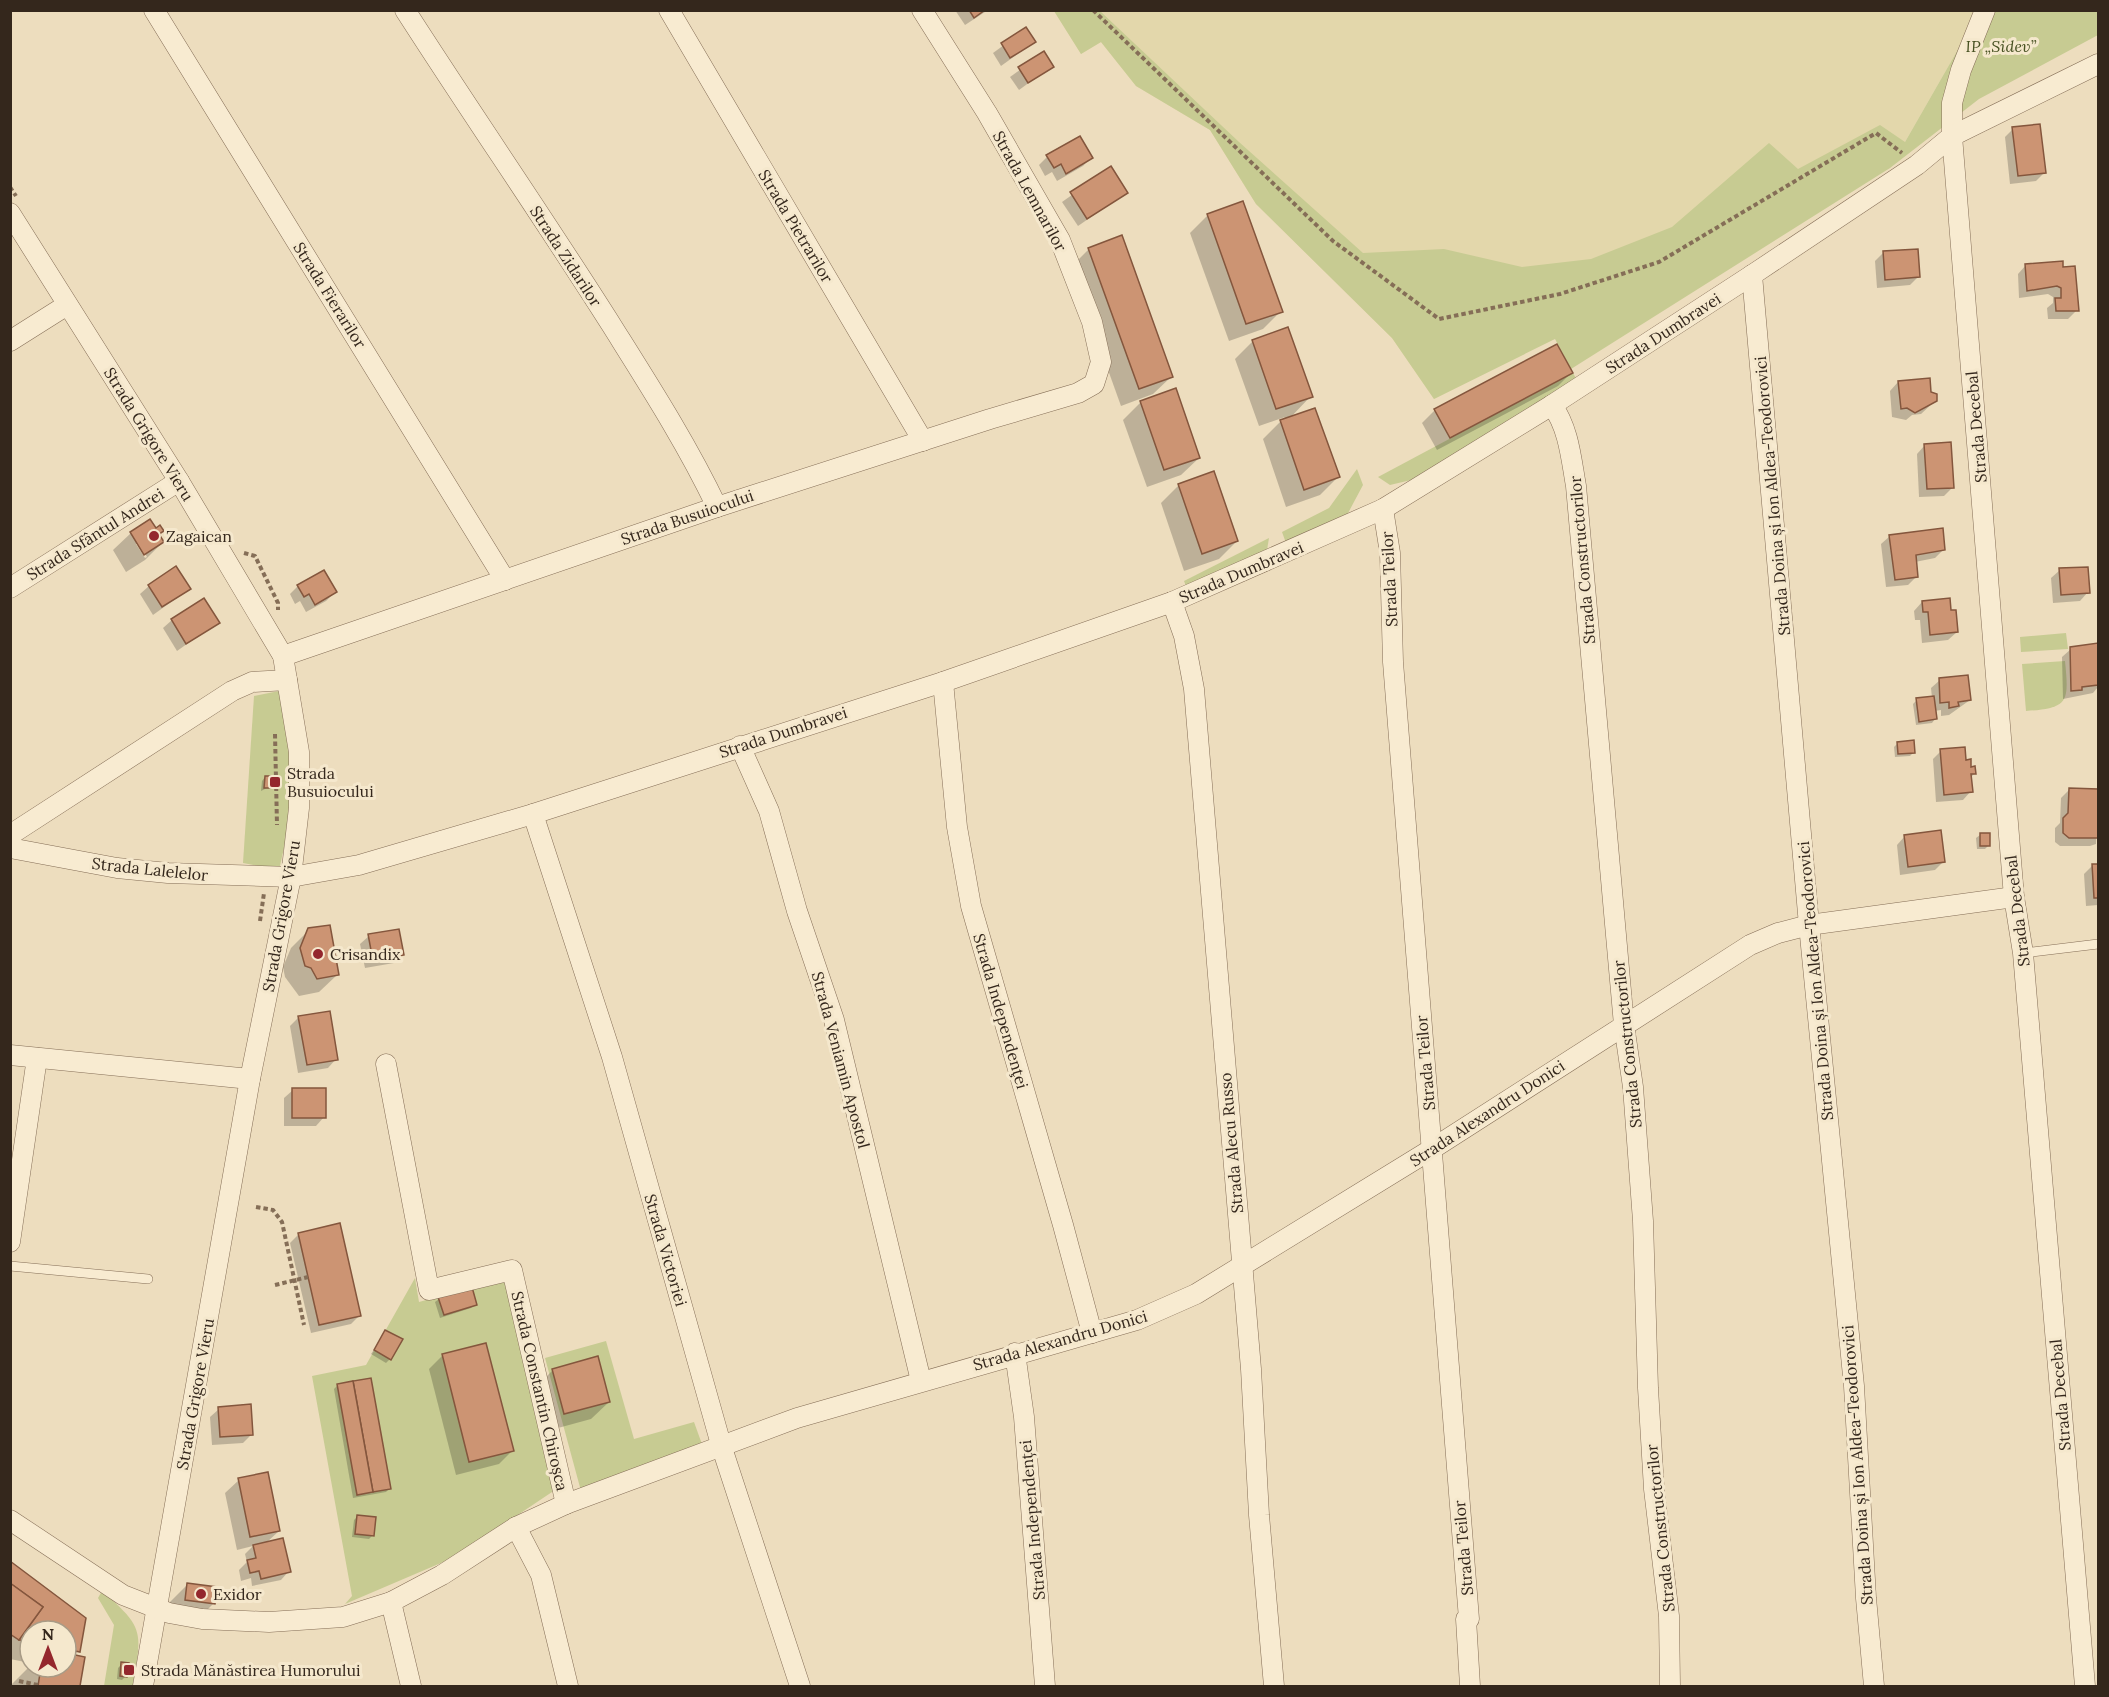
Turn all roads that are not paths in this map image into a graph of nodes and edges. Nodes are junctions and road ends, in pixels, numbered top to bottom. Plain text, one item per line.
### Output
1 (154, 10) edge
2 (405, 10) edge
3 (669, 10) edge
4 (922, 10) edge
5 (1985, 10) edge
6 (2098, 63) edge
7 (1952, 136) junction
8 (14, 205) edge
9 (1752, 275) junction
10 (67, 305) junction
11 (10, 341) edge
12 (1094, 384) joint
13 (1552, 405) junction
14 (922, 441) junction
15 (179, 481) junction
16 (717, 507) junction
17 (1383, 508) junction
18 (505, 580) junction
19 (10, 588) edge
20 (1172, 602) junction
21 (283, 656) junction
22 (287, 680) junction
23 (943, 682) junction
24 (740, 746) junction
25 (533, 814) junction
26 (10, 835) edge
27 (10, 848) edge
28 (291, 877) junction
29 (2014, 897) junction
30 (1809, 926) junction
31 (2098, 944) edge
32 (2023, 953) junction
33 (1624, 1025) junction
34 (10, 1055) edge
35 (37, 1058) junction
36 (386, 1064) dead end
37 (250, 1079) junction
38 (1432, 1149) junction
39 (10, 1242) edge
40 (10, 1266) edge
41 (1241, 1266) junction
42 (148, 1279) dead end
43 (1092, 1333) junction
44 (1015, 1353) junction
45 (921, 1381) junction
46 (722, 1448) junction
47 (566, 1504) junction
48 (10, 1520) edge
49 (516, 1527) junction
50 (391, 1602) junction
51 (157, 1610) junction
52 (143, 1686) edge
53 (411, 1686) edge
54 (568, 1686) edge
55 (800, 1686) edge
56 (1046, 1686) edge
57 (1274, 1686) edge
58 (1470, 1686) edge
59 (1670, 1686) edge
60 (1874, 1686) edge
61 (2085, 1686) edge

1 - 18 street, Strada Fierarilor
2 - 16 street, Strada Zidarilor
3 - 14 street, Strada Pietrarilor
4 - 12 street, Strada Lemnarilor
5 - 7 street, Strada Decebal
6 - 7 street, Strada Dumbravei
7 - 9 street, Strada Dumbravei
7 - 29 street, Strada Decebal
8 - 10 street, Strada Grigore Vieru
9 - 13 street, Strada Dumbravei
9 - 30 street, Strada Doina și Ion Aldea-Teodorovici
10 - 11 street
10 - 15 street, Strada Grigore Vieru
12 - 14 street, Strada Busuiocului
13 - 17 street, Strada Dumbravei
13 - 33 street, Strada Constructorilor
14 - 16 street, Strada Busuiocului
15 - 19 street, Strada Sfântul Andrei
15 - 21 street, Strada Grigore Vieru
16 - 18 street, Strada Busuiocului
17 - 20 street, Strada Dumbravei
17 - 38 street, Strada Teilor
18 - 21 street, Strada Busuiocului
20 - 23 street, Strada Dumbravei
20 - 41 street, Strada Alecu Russo
21 - 22 street, Strada Grigore Vieru
22 - 26 street
22 - 28 street, Strada Grigore Vieru
23 - 24 street, Strada Dumbravei
23 - 43 street, Strada Independenţei
24 - 25 street, Strada Dumbravei
24 - 45 street, Strada Veniamin Apostol
25 - 28 street, Strada Dumbravei
25 - 46 street, Strada Victoriei
27 - 28 street, Strada Lalelelor
28 - 37 street, Strada Grigore Vieru
29 - 30 street, Strada Alexandru Donici
29 - 32 street, Strada Decebal
30 - 33 street, Strada Alexandru Donici
30 - 60 street, Strada Doina și Ion Aldea-Teodorovici
31 - 32 lane
32 - 61 street, Strada Decebal
33 - 38 street, Strada Alexandru Donici
33 - 59 street, Strada Constructorilor
34 - 35 street
35 - 37 street
35 - 39 street
36 - 47 street, Strada Constantin Chiroșca
37 - 51 street, Strada Grigore Vieru
38 - 41 street, Strada Alexandru Donici
38 - 58 street, Strada Teilor
40 - 42 lane
41 - 43 street, Strada Alexandru Donici
41 - 57 street, Strada Alecu Russo
43 - 44 street, Strada Alexandru Donici
44 - 45 street, Strada Alexandru Donici
44 - 56 street, Strada Independenței
45 - 46 street, Strada Alexandru Donici
46 - 47 street, Strada Alexandru Donici
46 - 55 street, Strada Victoriei
47 - 49 street, Strada Alexandru Donici
48 - 51 street
49 - 50 street, Strada Alexandru Donici
49 - 54 street
50 - 51 street, Strada Alexandru Donici
50 - 53 street
51 - 52 street, Strada Grigore Vieru

